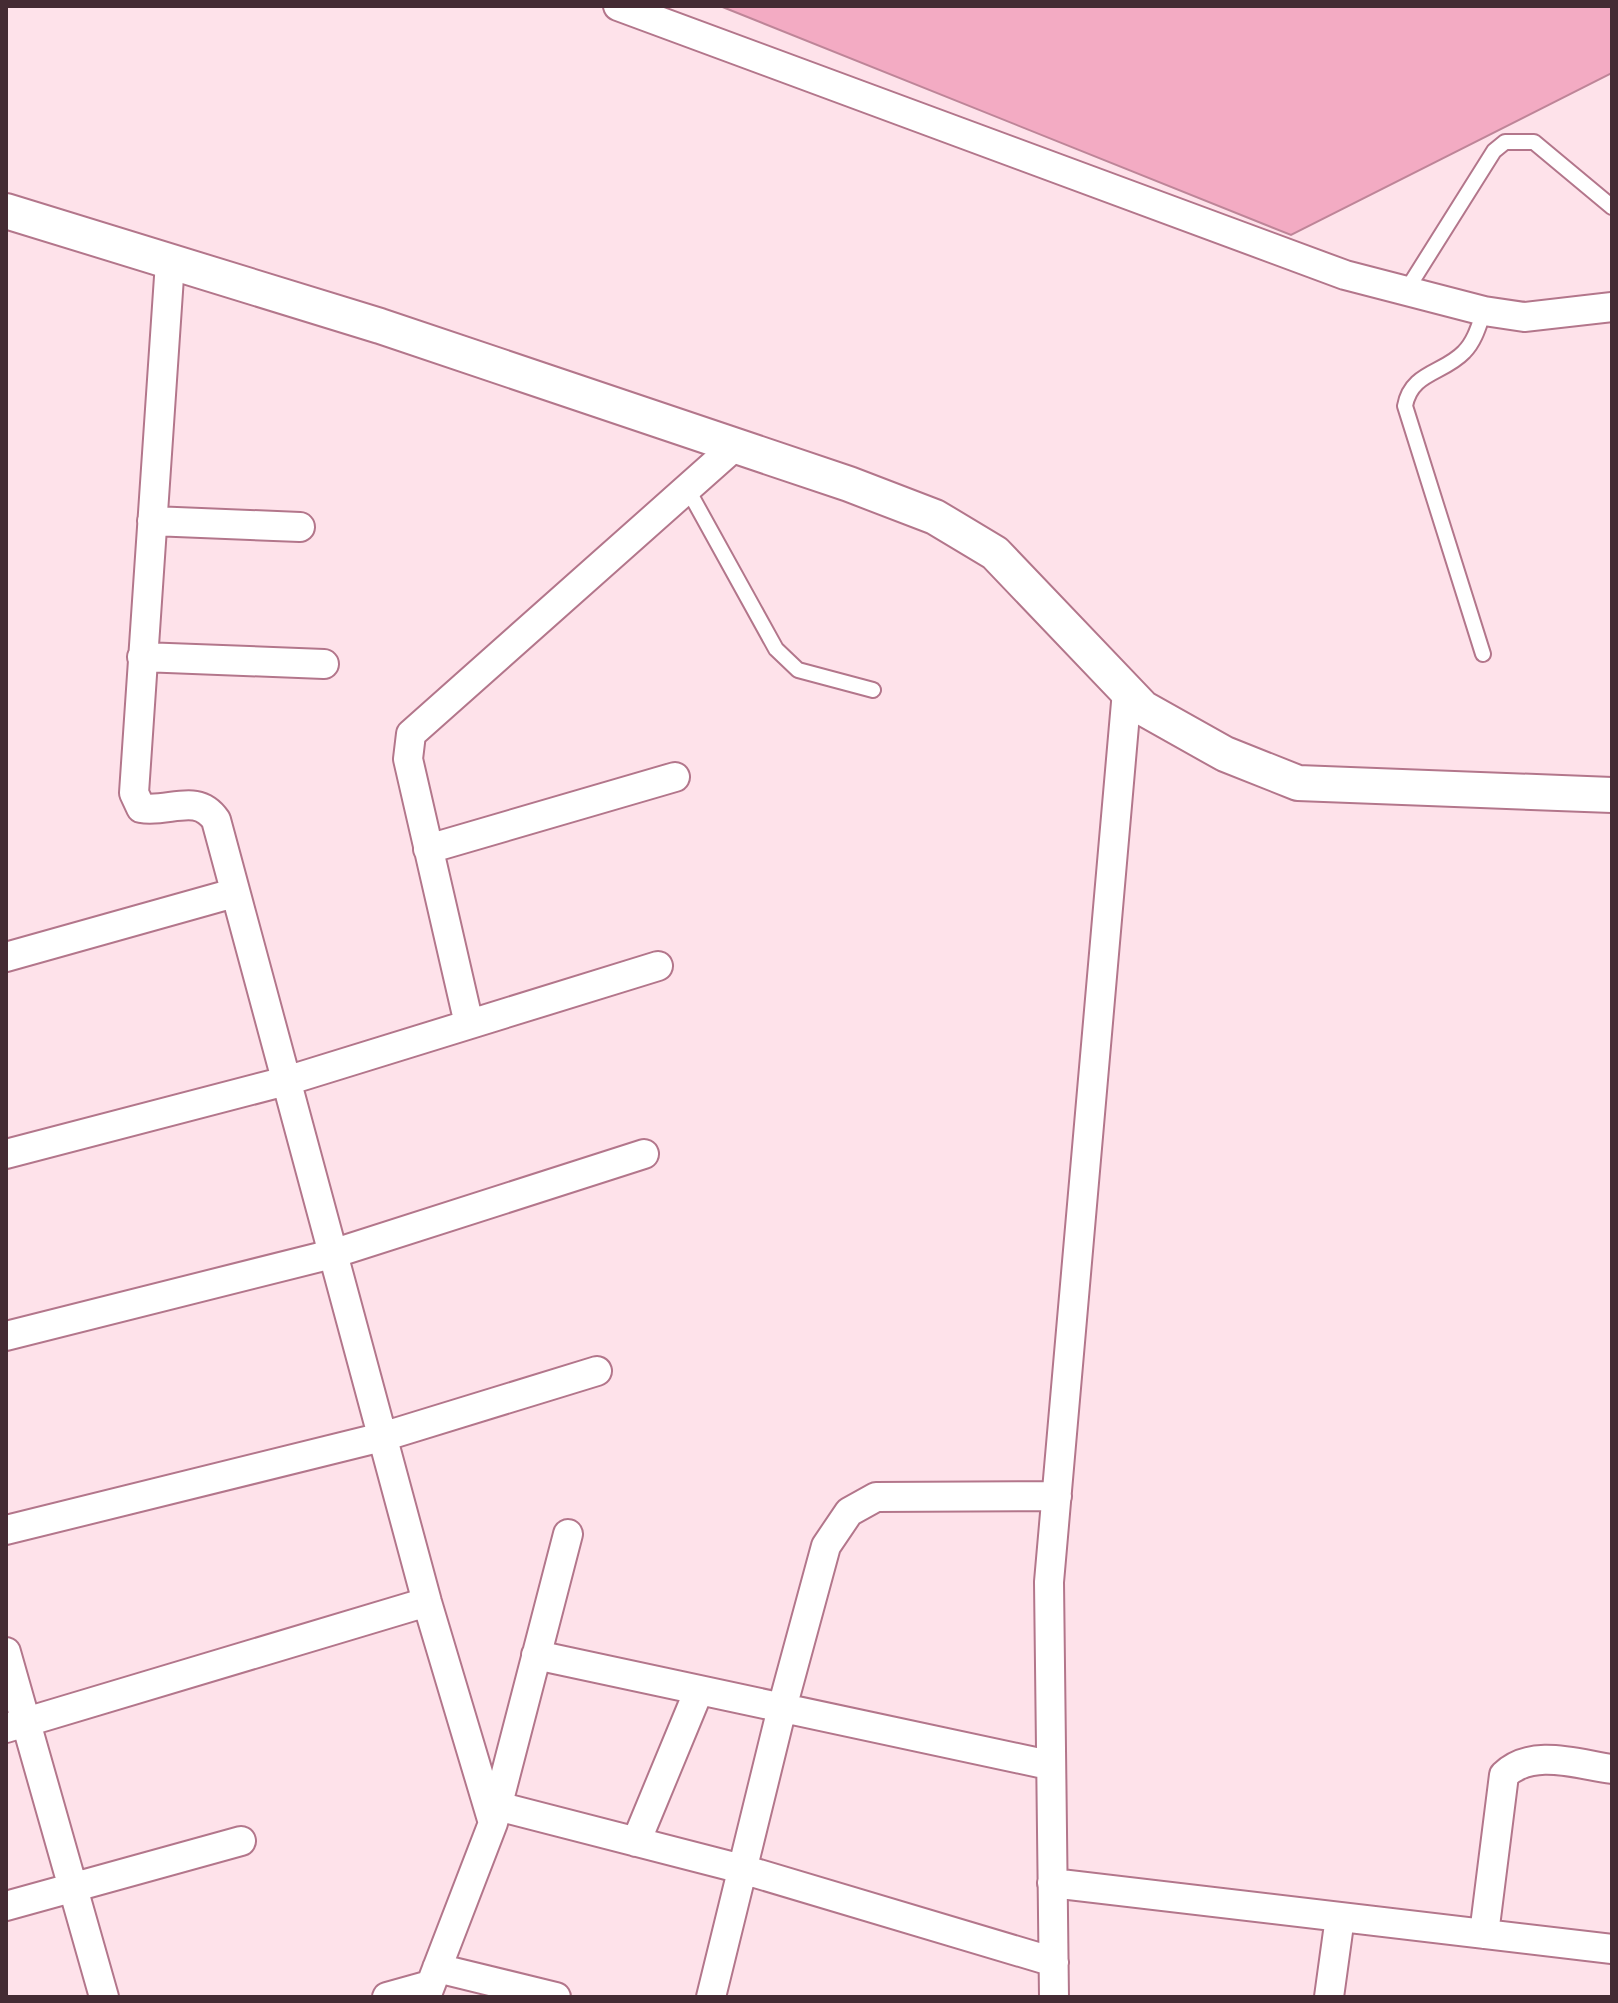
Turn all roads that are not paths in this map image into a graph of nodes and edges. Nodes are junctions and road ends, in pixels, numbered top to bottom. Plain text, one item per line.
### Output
1 (618, 6) edge
2 (1612, 207) edge
3 (6, 211) edge
4 (170, 262) junction
5 (1406, 291) junction
6 (1612, 307) edge
7 (1484, 311) junction
8 (735, 446) junction
9 (687, 488) junction
10 (152, 521) junction
11 (300, 527) dead end
12 (1483, 654) dead end
13 (142, 657) junction
14 (324, 664) dead end
15 (873, 690) dead end
16 (1127, 691) junction
17 (675, 777) dead end
18 (1612, 795) edge
19 (428, 849) junction
20 (234, 893) junction
21 (6, 957) edge
22 (658, 966) dead end
23 (469, 1024) junction
24 (286, 1081) junction
25 (6, 1154) edge
26 (644, 1154) dead end
27 (332, 1254) junction
28 (6, 1336) edge
29 (597, 1371) dead end
30 (382, 1437) junction
31 (1057, 1496) junction
32 (6, 1530) edge
33 (568, 1534) dead end
34 (427, 1602) junction
35 (6, 1652) edge
36 (536, 1655) junction
37 (699, 1690) junction
38 (782, 1708) junction
39 (16, 1726) edge
40 (1049, 1765) junction
41 (1612, 1769) edge
42 (495, 1814) junction
43 (241, 1841) dead end
44 (636, 1842) junction
45 (742, 1869) junction
46 (1052, 1883) junction
47 (73, 1887) junction
48 (6, 1906) edge
49 (1340, 1917) junction
50 (1484, 1934) junction
51 (1612, 1949) edge
52 (1054, 1962) junction
53 (431, 1984) edge
54 (104, 1997) edge
55 (387, 1997) edge
56 (556, 1997) edge
57 (711, 1997) edge
58 (1054, 1997) edge
59 (1329, 1997) edge

1 - 5 street
2 - 5 lane
3 - 4 street
4 - 8 street
4 - 10 street
5 - 7 street
6 - 7 street
7 - 12 lane
8 - 9 street
8 - 16 street
9 - 15 lane
9 - 19 street
10 - 11 street
10 - 13 street
13 - 14 street
13 - 20 street
16 - 18 street
16 - 31 street
17 - 19 street
19 - 23 street
20 - 21 street
20 - 24 street
22 - 23 street
23 - 24 street
24 - 25 street
24 - 27 street
26 - 27 street
27 - 28 street
27 - 30 street
29 - 30 street
30 - 32 street
30 - 34 street
31 - 38 street
31 - 40 street
33 - 36 street
34 - 39 street
34 - 42 street
35 - 39 street
36 - 37 street
36 - 42 street
37 - 38 street
37 - 44 street
38 - 40 street
38 - 45 street
39 - 47 street
40 - 46 street
41 - 50 street
42 - 44 street
42 - 53 street
43 - 47 street
44 - 45 street
45 - 52 street
45 - 57 street
46 - 49 street
46 - 52 street
47 - 48 street
47 - 54 street
49 - 50 street
49 - 59 street
50 - 51 street
52 - 58 street
53 - 55 street
53 - 56 street

